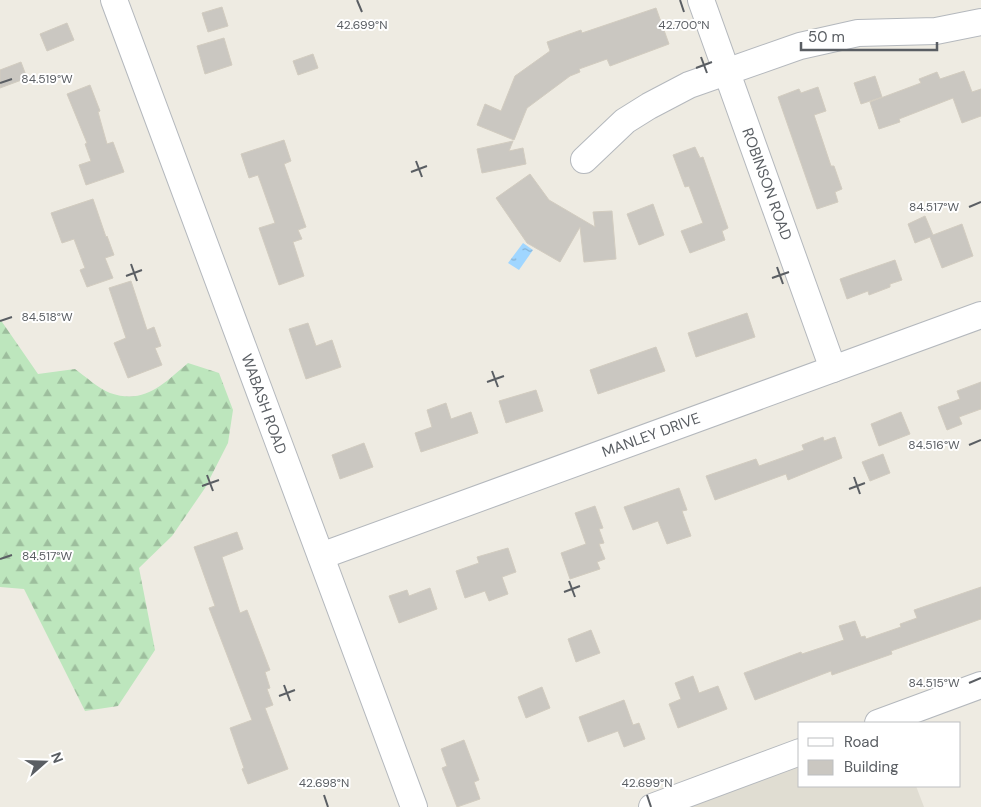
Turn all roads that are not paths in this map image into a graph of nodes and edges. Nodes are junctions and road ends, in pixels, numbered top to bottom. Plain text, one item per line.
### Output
1 (114, 0) edge
2 (701, 0) edge
3 (981, 22) edge
4 (727, 72) junction
5 (584, 160) dead end
6 (981, 315) edge
7 (833, 369) junction
8 (321, 556) junction
9 (981, 685) edge
10 (881, 722) edge
11 (798, 753) edge
12 (414, 807) edge
13 (652, 807) edge

1 - 8 street, WABASH ROAD
2 - 4 street, ROBINSON ROAD
3 - 4 street
4 - 5 street
4 - 7 street, ROBINSON ROAD
6 - 7 street, MANLEY DRIVE
7 - 8 street, MANLEY DRIVE
8 - 12 street, WABASH ROAD
9 - 10 street
11 - 13 street

